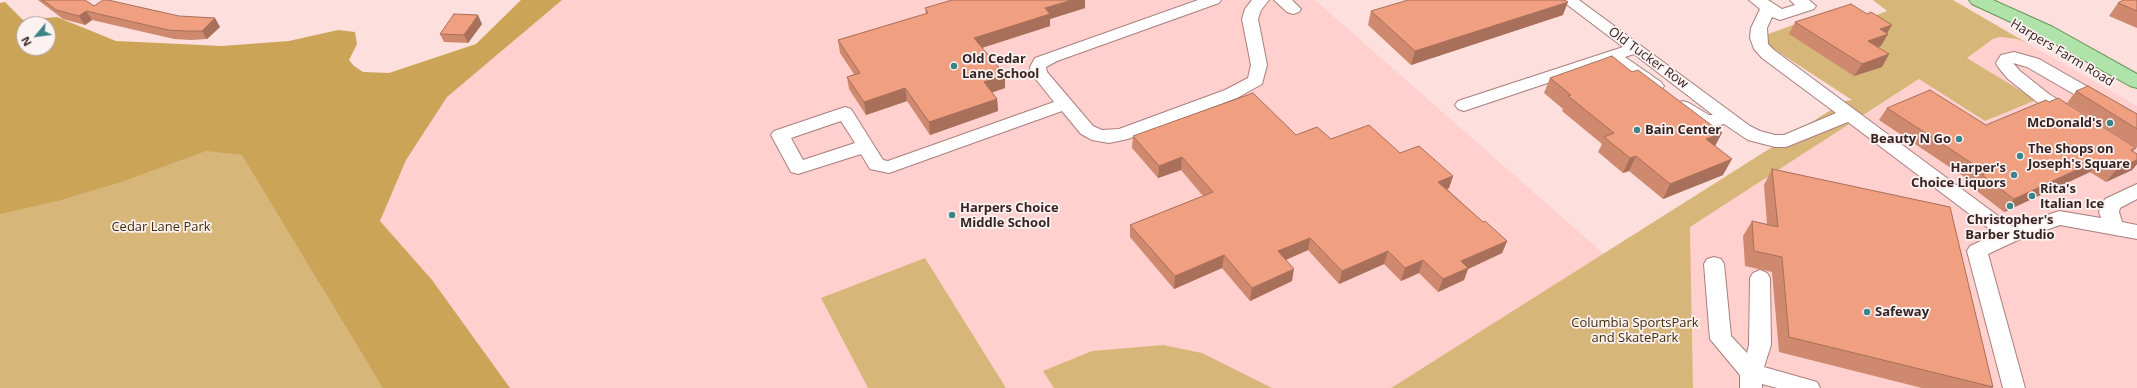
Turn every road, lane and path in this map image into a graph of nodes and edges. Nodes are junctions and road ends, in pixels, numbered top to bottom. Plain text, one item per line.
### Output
1 (1213, 0) edge
2 (1261, 0) edge
3 (1569, 0) edge
4 (1798, 0) edge
5 (1989, 2) edge
6 (1763, 4) edge
7 (1636, 48) junction
8 (1613, 56) junction
9 (2137, 82) edge
10 (2137, 98) edge
11 (1064, 104) junction
12 (1464, 106) dead end
13 (1851, 114) junction
14 (1727, 117) junction
15 (2137, 123) edge
16 (2084, 124) edge
17 (866, 146) dead end
18 (2137, 191) edge
19 (2114, 227) junction
20 (2137, 232) edge
21 (2011, 235) junction
22 (1714, 264) dead end
23 (1760, 278) dead end
24 (1751, 380) edge
25 (1809, 388) edge
26 (2014, 388) edge

1 - 11 street
2 - 11 street
3 - 7 street, Old Tucker Row
4 - 6 street
5 - 9 main road, Harpers Farm Road
5 - 10 main road, Harpers Farm Road
6 - 13 street
7 - 8 street
7 - 14 street, Old Tucker Row
8 - 12 street
8 - 14 street
11 - 17 street
13 - 14 street, Old Tucker Row
13 - 21 street
15 - 16 street
18 - 19 street
19 - 20 street
19 - 21 street
21 - 26 street
22 - 24 street
23 - 24 street
24 - 25 street

